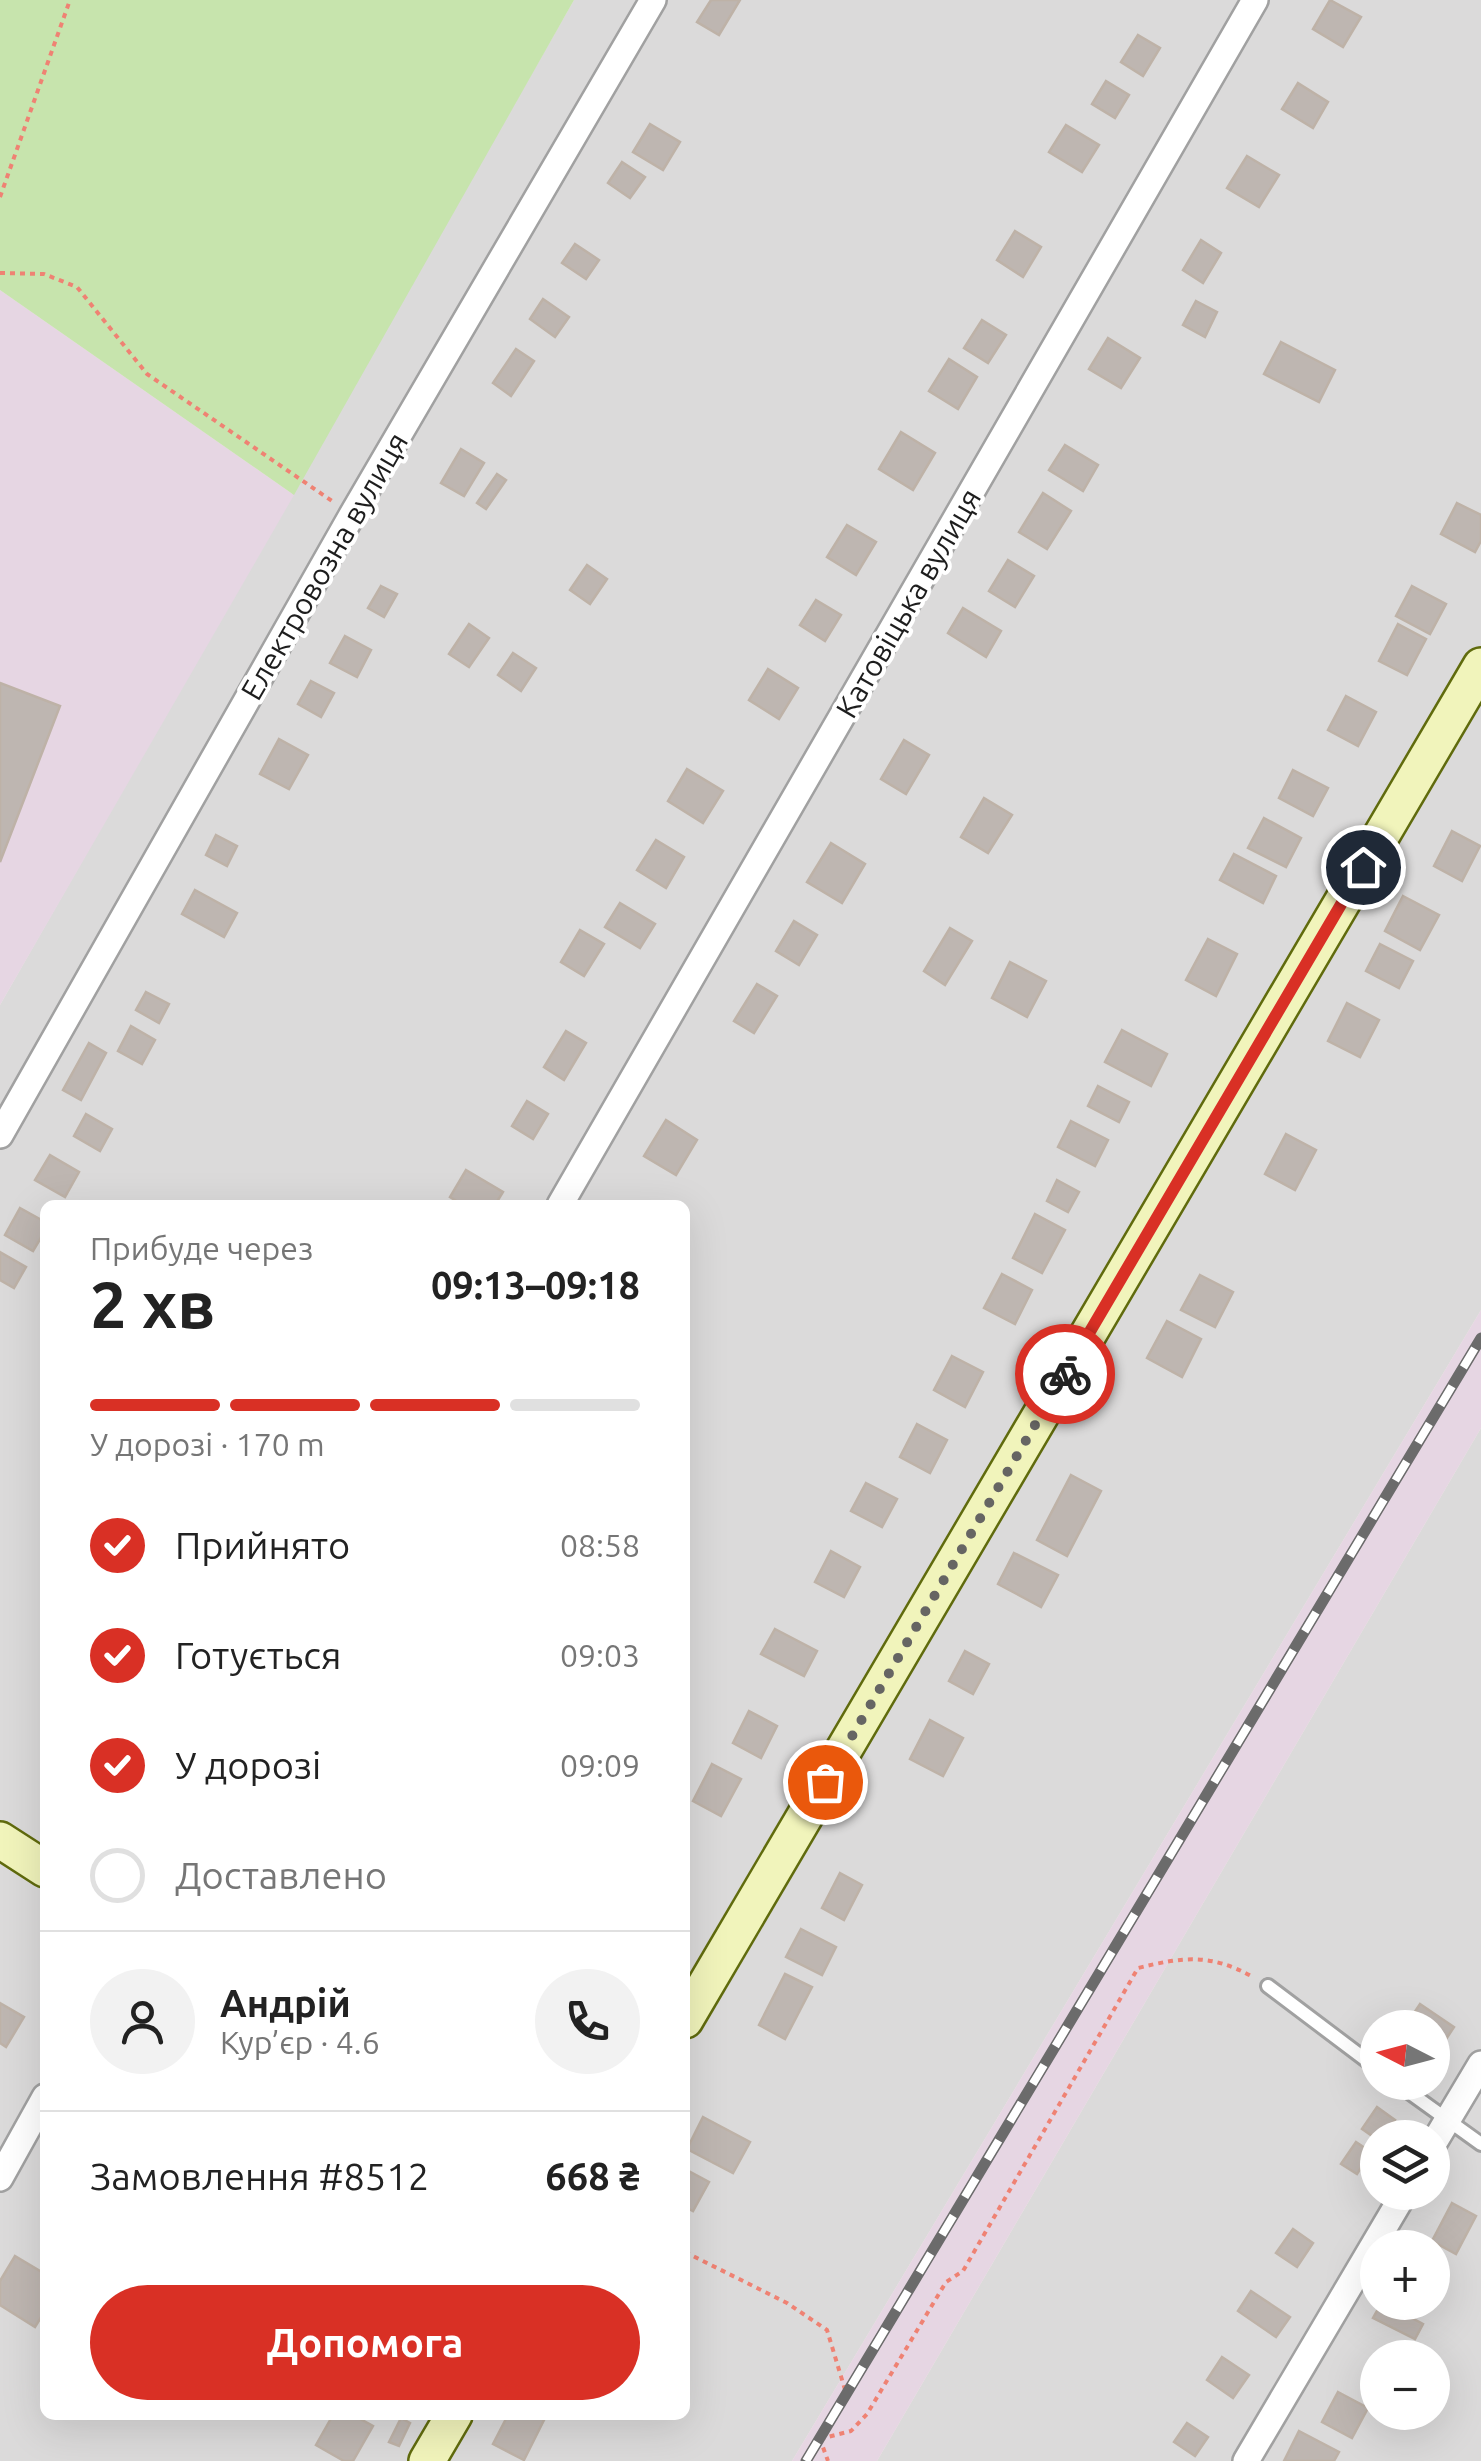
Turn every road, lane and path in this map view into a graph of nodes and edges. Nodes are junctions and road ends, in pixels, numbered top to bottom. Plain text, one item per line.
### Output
1 (70, 0) edge
2 (653, 0) edge
3 (1254, 0) edge
4 (0, 197) edge
5 (0, 273) edge
6 (352, 515) junction
7 (1481, 666) edge
8 (0, 1135) edge
9 (563, 1200) edge
10 (0, 1840) edge
11 (40, 1865) edge
12 (1268, 1986) joint
13 (690, 2011) edge
14 (1360, 2055) edge
15 (1481, 2064) edge
16 (1418, 2100) edge
17 (40, 2106) edge
18 (1444, 2120) edge
19 (1448, 2120) edge
20 (1450, 2124) edge
21 (1481, 2144) edge
22 (0, 2178) edge
23 (1394, 2210) edge
24 (690, 2254) edge
25 (451, 2420) edge
26 (820, 2439) junction
27 (427, 2461) edge
28 (828, 2461) edge
29 (1246, 2461) edge

1 - 4 path
2 - 6 street, Електровозна вулиця
3 - 9 street, Катовіцька вулиця
5 - 6 path
6 - 8 street, Електровозна вулиця
7 - 13 main road
10 - 11 main road
12 - 14 lane
12 - 26 path
15 - 19 street
16 - 18 lane
17 - 22 street
20 - 21 lane
23 - 29 street
24 - 26 path
25 - 27 main road
26 - 28 path

